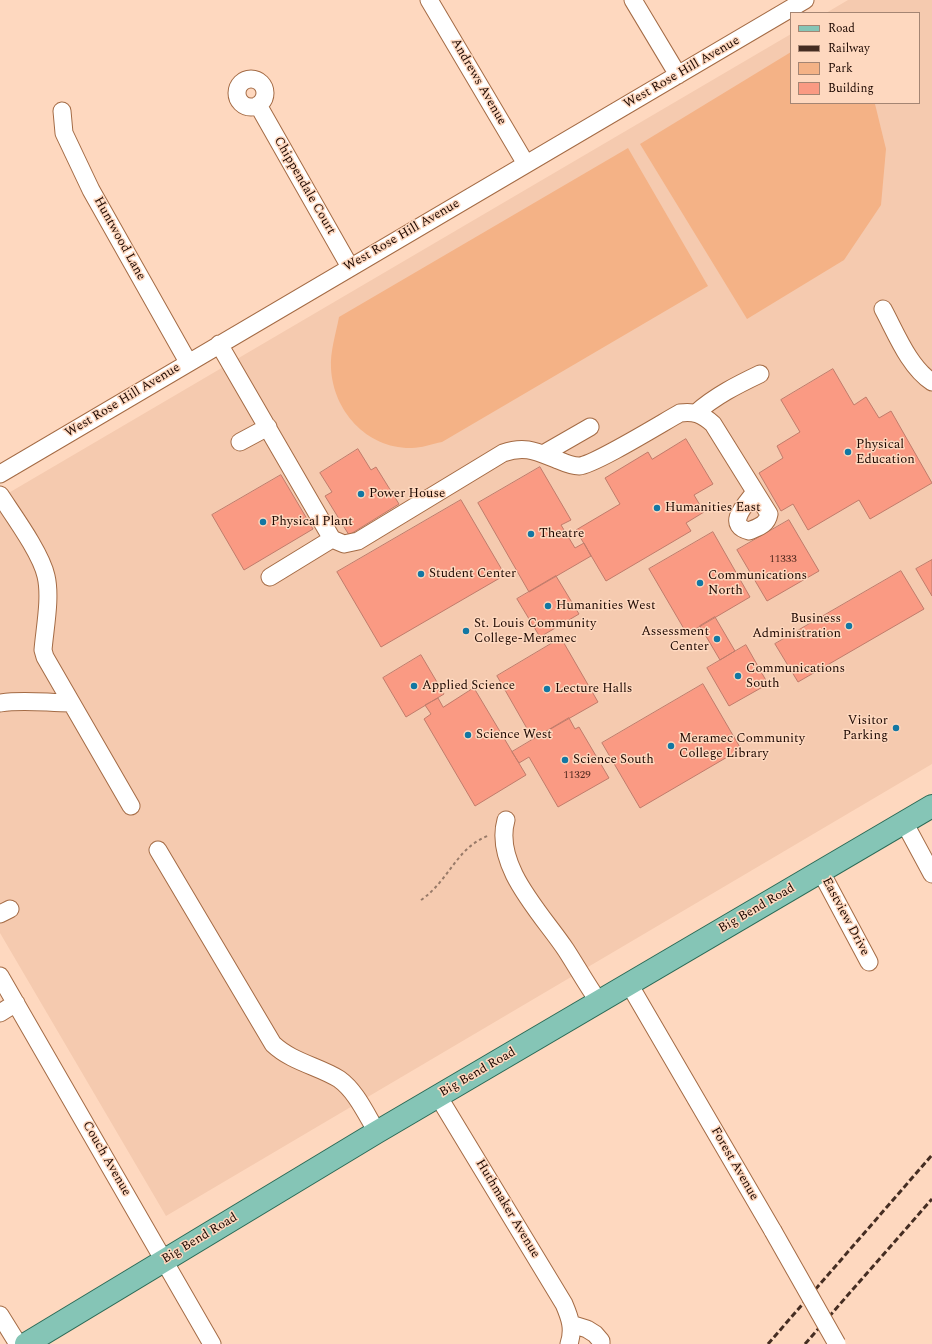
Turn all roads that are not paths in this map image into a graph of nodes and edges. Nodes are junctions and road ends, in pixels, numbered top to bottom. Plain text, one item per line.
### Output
1 (430, 0) edge
2 (633, 0) edge
3 (805, 0) edge
4 (678, 75) junction
5 (258, 105) dead end
6 (62, 111) dead end
7 (526, 164) junction
8 (350, 267) junction
9 (883, 309) dead end
10 (220, 344) junction
11 (188, 362) junction
12 (760, 374) dead end
13 (932, 382) edge
14 (696, 413) junction
15 (268, 427) junction
16 (590, 427) dead end
17 (240, 442) dead end
18 (543, 454) junction
19 (0, 474) edge
20 (755, 492) dead end
21 (0, 494) edge
22 (332, 539) junction
23 (270, 577) dead end
24 (0, 703) edge
25 (71, 703) junction
26 (131, 806) dead end
27 (932, 806) edge
28 (904, 822) junction
29 (504, 826) road end
30 (158, 850) dead end
31 (821, 872) junction
32 (932, 874) edge
33 (869, 962) dead end
34 (0, 976) edge
35 (629, 984) junction
36 (599, 1002) junction
37 (16, 1003) junction
38 (0, 1013) edge
39 (438, 1096) junction
40 (377, 1132) junction
41 (165, 1261) junction
42 (0, 1315) edge
43 (572, 1324) junction
44 (18, 1344) edge
45 (26, 1344) edge
46 (212, 1344) edge
47 (569, 1344) edge
48 (601, 1344) edge
49 (837, 1344) edge

1 - 7 street, Andrews Avenue
2 - 4 street
3 - 4 street, West Rose Hill Avenue
4 - 7 street, West Rose Hill Avenue
5 - 8 street, Chippendale Court
6 - 11 street, Huntwood Lane
7 - 8 street, West Rose Hill Avenue
8 - 10 street, West Rose Hill Avenue
9 - 13 street
10 - 11 street, West Rose Hill Avenue
10 - 15 street
11 - 19 street, West Rose Hill Avenue
12 - 14 street
14 - 18 street
14 - 20 street
15 - 17 street
15 - 22 street
16 - 18 street
18 - 22 street
21 - 25 street
22 - 23 street
24 - 25 street
25 - 26 street
27 - 28 main road, Big Bend Road
28 - 31 main road, Big Bend Road
28 - 32 street
29 - 36 street
30 - 40 street
31 - 33 street, Eastview Drive
31 - 35 main road, Big Bend Road
34 - 37 street, Couch Avenue
35 - 36 main road, Big Bend Road
35 - 49 street, Forest Avenue, bridge
36 - 39 main road, Big Bend Road
37 - 38 street
37 - 41 street, Couch Avenue
39 - 40 main road, Big Bend Road
39 - 43 street, Huthmaker Avenue
40 - 41 main road, Big Bend Road
41 - 45 main road, Big Bend Road
41 - 46 street, Couch Avenue
42 - 44 street
43 - 47 street
43 - 48 street

